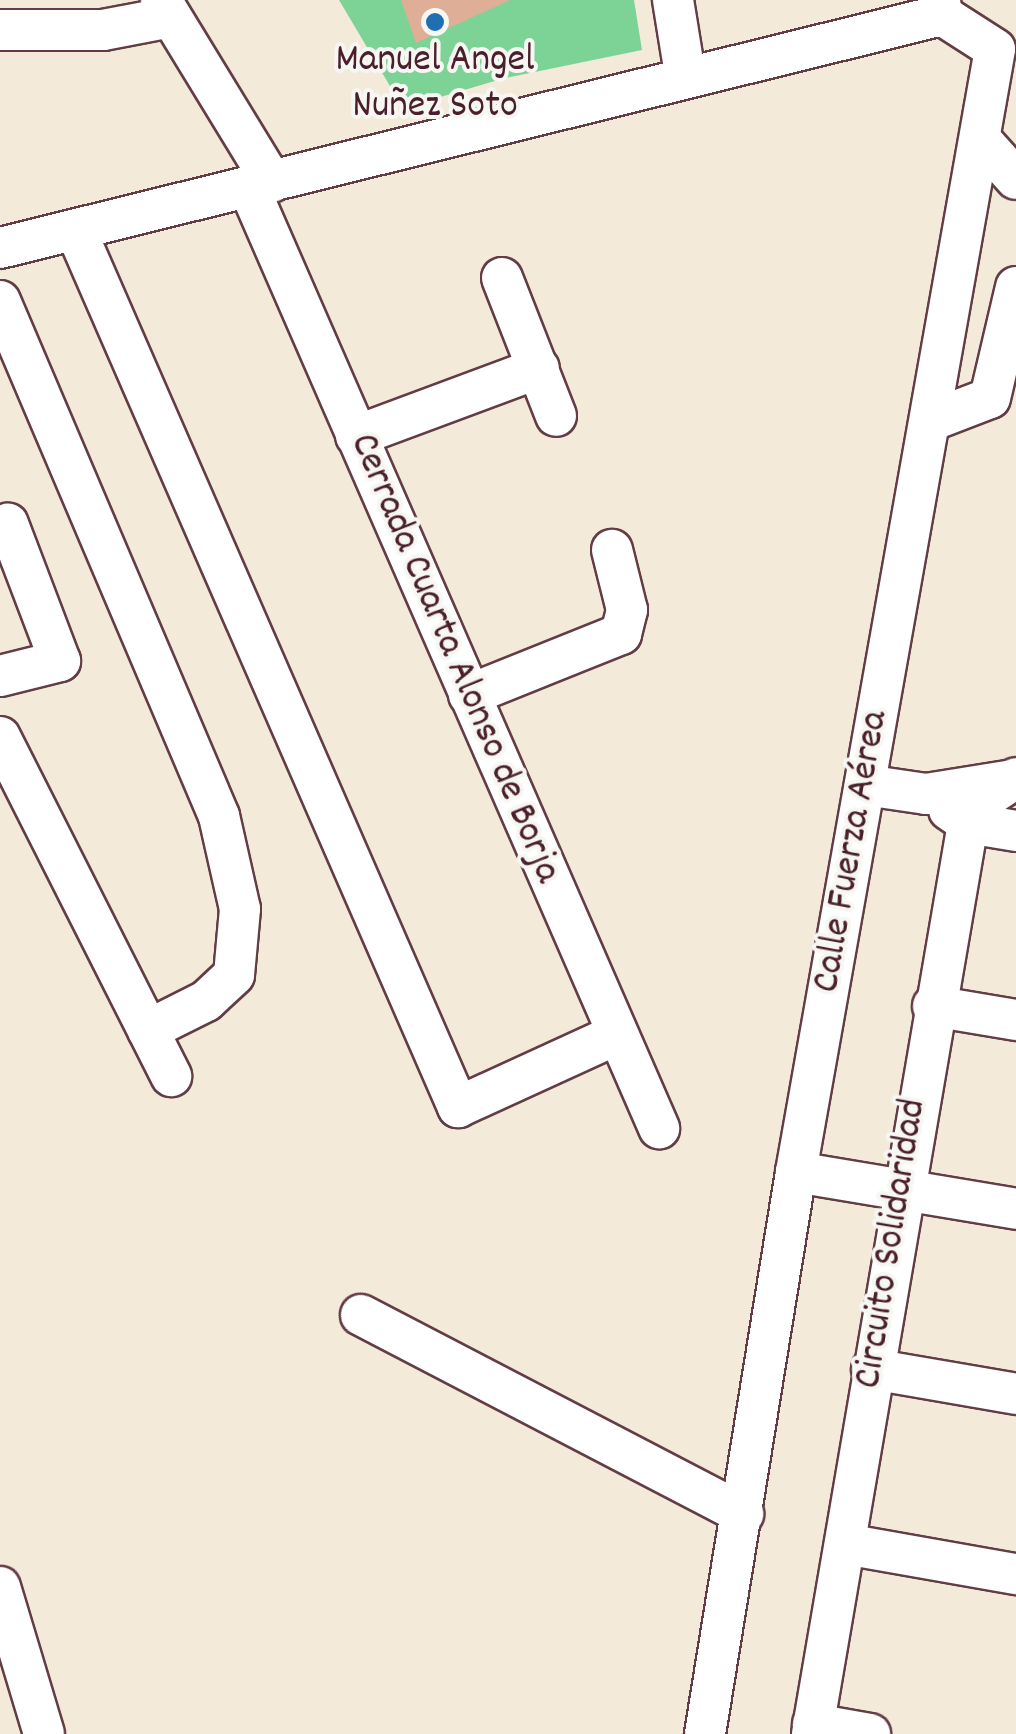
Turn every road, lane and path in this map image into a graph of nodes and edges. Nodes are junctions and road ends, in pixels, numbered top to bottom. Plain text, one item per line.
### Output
1 (673, 0) edge
2 (941, 7) edge
3 (166, 8) edge
4 (0, 30) edge
5 (1006, 53) edge
6 (685, 74) junction
7 (980, 140) junction
8 (1016, 179) edge
9 (261, 185) junction
10 (76, 230) junction
11 (0, 248) edge
12 (502, 278) dead end
13 (1016, 287) edge
14 (0, 302) edge
15 (539, 368) junction
16 (556, 416) dead end
17 (930, 421) junction
18 (356, 436) junction
19 (8, 524) dead end
20 (612, 550) dead end
21 (0, 676) edge
22 (470, 695) junction
23 (0, 737) edge
24 (1014, 780) edge
25 (865, 785) junction
26 (926, 794) junction
27 (968, 822) junction
28 (1016, 830) edge
29 (933, 1006) junction
30 (1016, 1020) edge
31 (148, 1030) junction
32 (615, 1035) junction
33 (172, 1076) dead end
34 (660, 1128) dead end
35 (796, 1172) junction
36 (901, 1192) junction
37 (1016, 1209) edge
38 (361, 1315) dead end
39 (872, 1369) junction
40 (1016, 1394) edge
41 (744, 1514) junction
42 (845, 1544) junction
43 (1016, 1574) edge
44 (0, 1587) edge
45 (812, 1729) edge
46 (44, 1734) edge
47 (704, 1734) edge
48 (870, 1734) edge

1 - 6 street
2 - 5 street, Calle Fuerza Aérea
2 - 6 street
3 - 4 street
3 - 9 street, Cerrada Cuarta Alonso de Borja
5 - 7 street, Calle Fuerza Aérea
6 - 9 street
7 - 8 street
7 - 17 street, Calle Fuerza Aérea
9 - 10 street
9 - 18 street, Cerrada Cuarta Alonso de Borja
10 - 11 street
10 - 32 street
12 - 15 street
13 - 17 street
14 - 31 street
15 - 16 street
15 - 18 street
17 - 25 street, Calle Fuerza Aérea
18 - 22 street, Cerrada Cuarta Alonso de Borja
19 - 21 street
20 - 22 street
22 - 32 street, Cerrada Cuarta Alonso de Borja
23 - 31 street
24 - 26 street
24 - 27 street
25 - 26 street
25 - 35 street, Calle Fuerza Aérea
26 - 27 street
27 - 28 street
27 - 29 street, Circuito Solidaridad
29 - 30 street
29 - 36 street, Circuito Solidaridad
31 - 33 street
32 - 34 street, Cerrada Cuarta Alonso de Borja
35 - 36 street
35 - 41 street, Calle Fuerza Aérea
36 - 37 street
36 - 39 street, Circuito Solidaridad
38 - 41 street
39 - 40 street
39 - 42 street, Circuito Solidaridad
41 - 47 street, Calle Fuerza Aérea
42 - 43 street
42 - 45 street, Circuito Solidaridad
44 - 46 street
45 - 48 street

